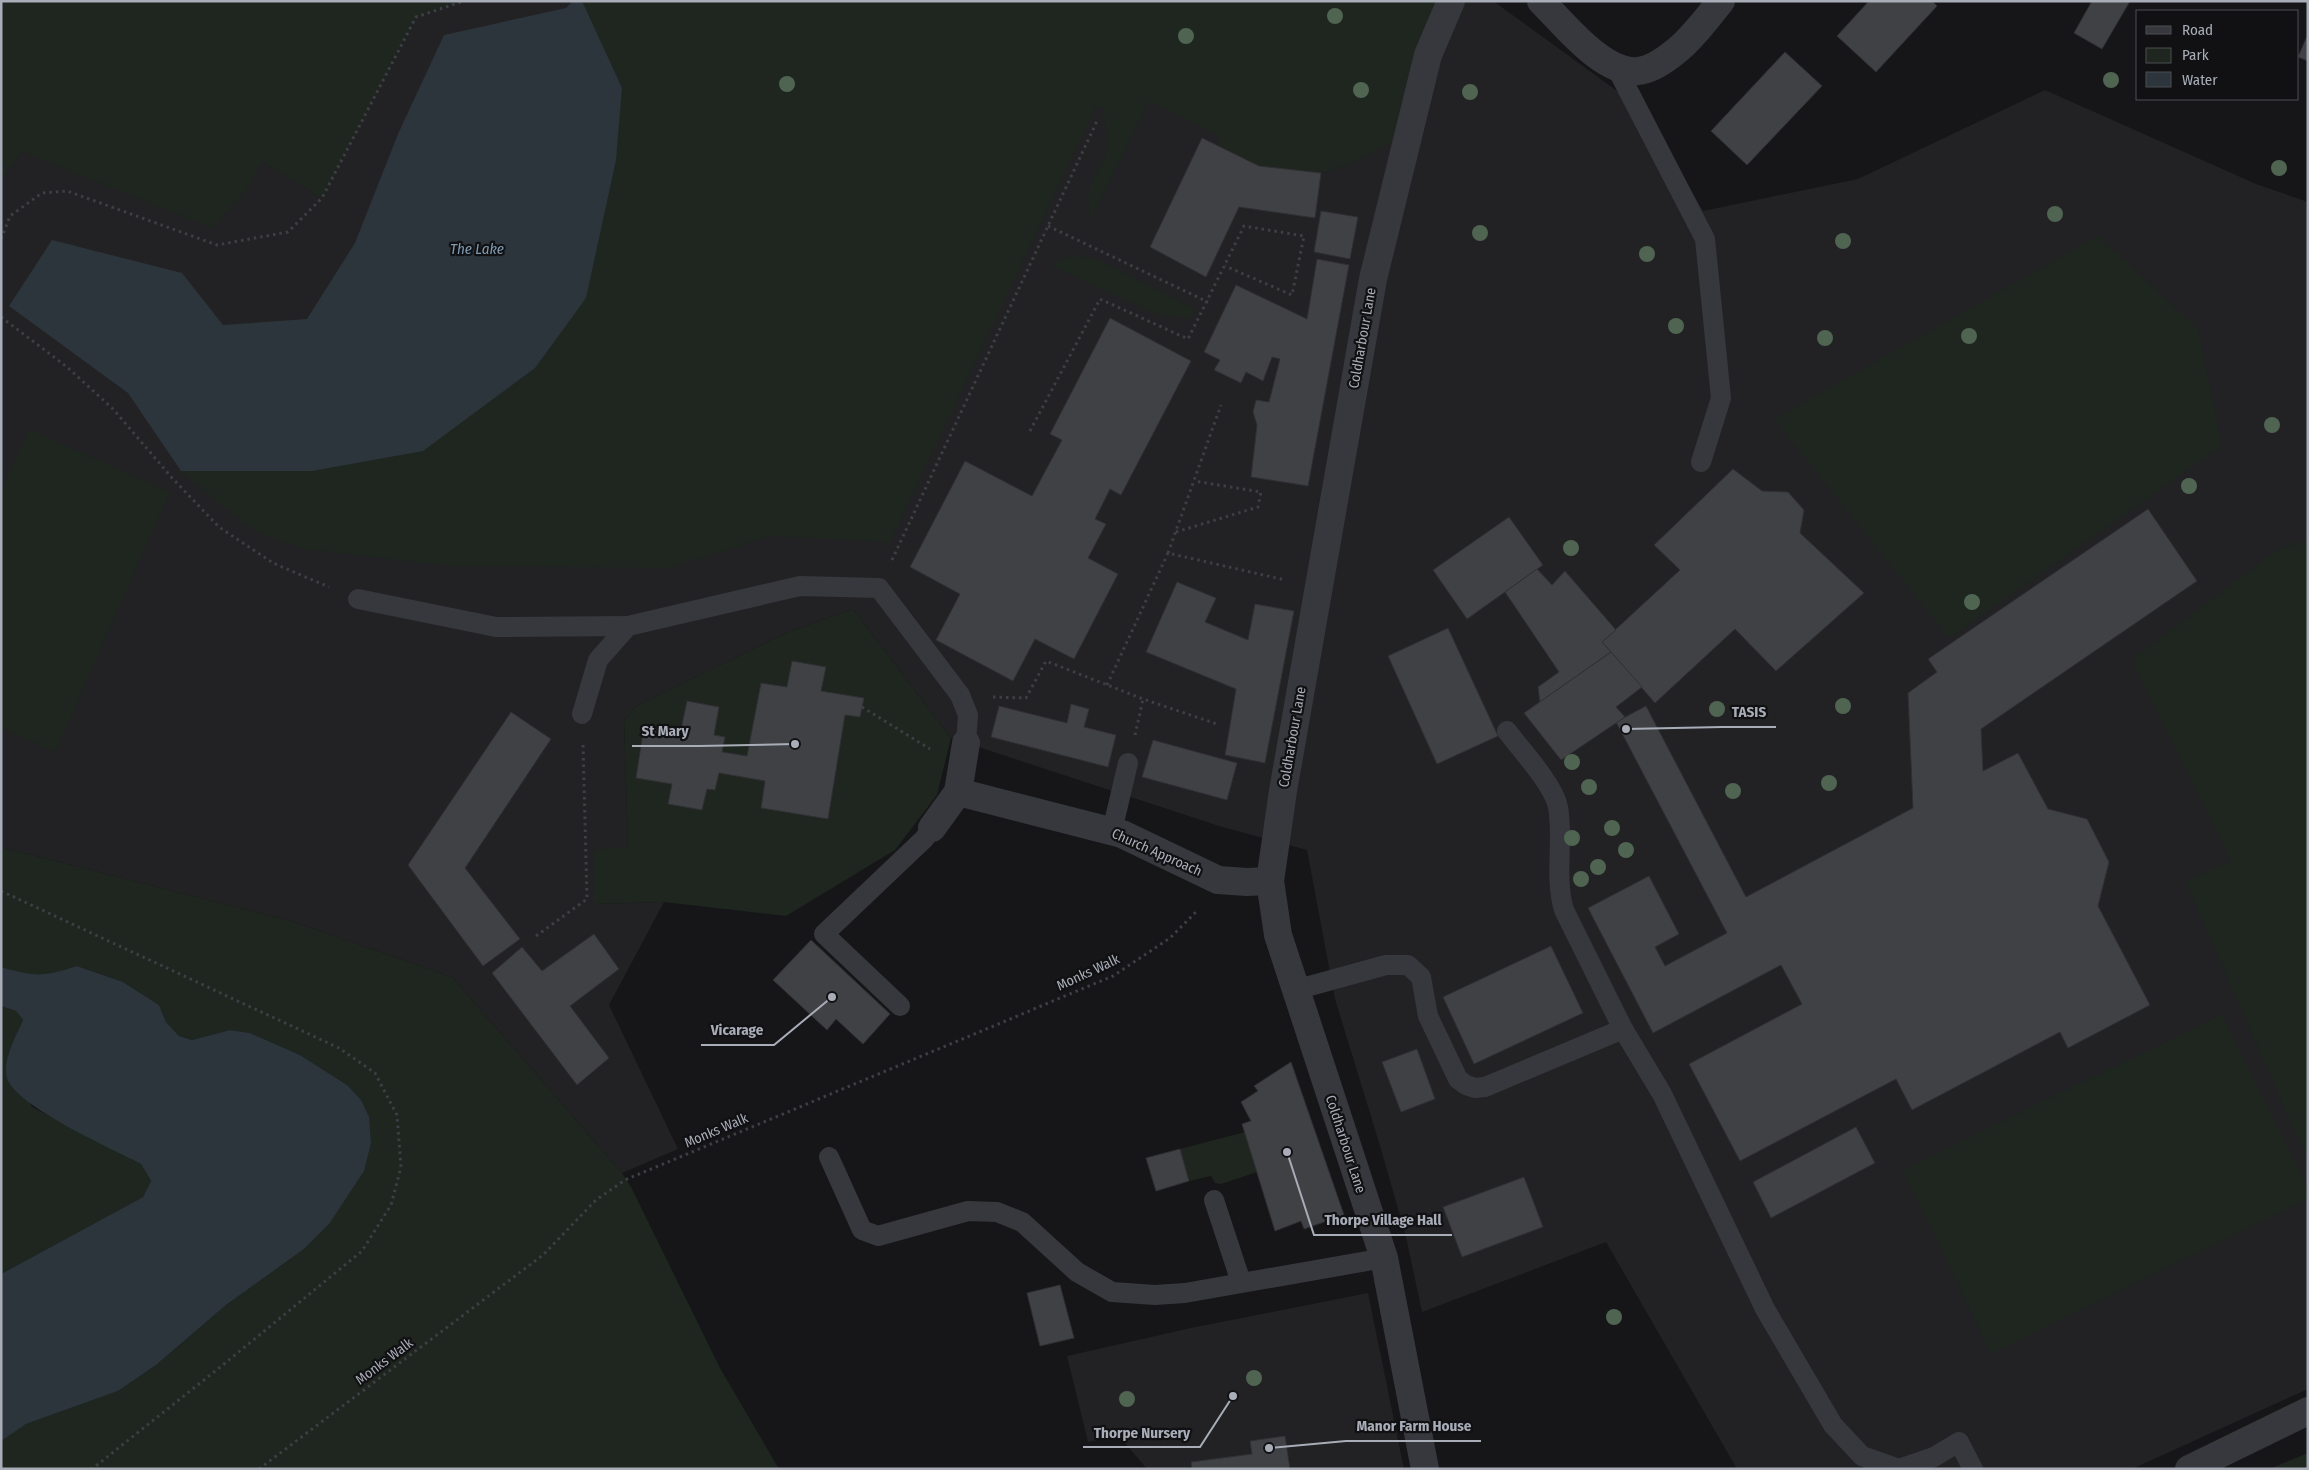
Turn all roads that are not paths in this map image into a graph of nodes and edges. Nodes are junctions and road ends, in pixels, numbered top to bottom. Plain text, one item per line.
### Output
1 (1451, 1) edge
2 (1541, 1) edge
3 (1721, 1) edge
4 (1616, 67) junction
5 (1701, 462) dead end
6 (358, 599) road end
7 (628, 626) junction
8 (582, 714) road end
9 (1507, 731) dead end
10 (1128, 762) road end
11 (962, 768) junction
12 (932, 828) joint
13 (1112, 831) junction
14 (1270, 881) junction
15 (1295, 990) junction
16 (900, 1006) dead end
17 (1624, 1030) junction
18 (829, 1157) dead end
19 (1214, 1200) dead end
20 (1384, 1258) junction
21 (1241, 1282) junction
22 (2308, 1411) edge
23 (1425, 1469) edge
24 (1899, 1469) edge
25 (1973, 1469) edge
26 (2189, 1469) edge

1 - 14 street, Coldharbour Lane
2 - 4 street
3 - 4 street
4 - 5 lane
6 - 7 lane
7 - 8 lane
7 - 11 lane
9 - 17 lane
10 - 13 lane
11 - 12 street
11 - 13 street, Church Approach
12 - 16 lane
13 - 14 street, Church Approach
14 - 15 street, Coldharbour Lane
15 - 17 lane
15 - 20 street, Coldharbour Lane
17 - 24 lane
18 - 21 lane
19 - 21 lane
20 - 21 lane
20 - 23 street, Coldharbour Lane
22 - 26 street
24 - 25 lane

